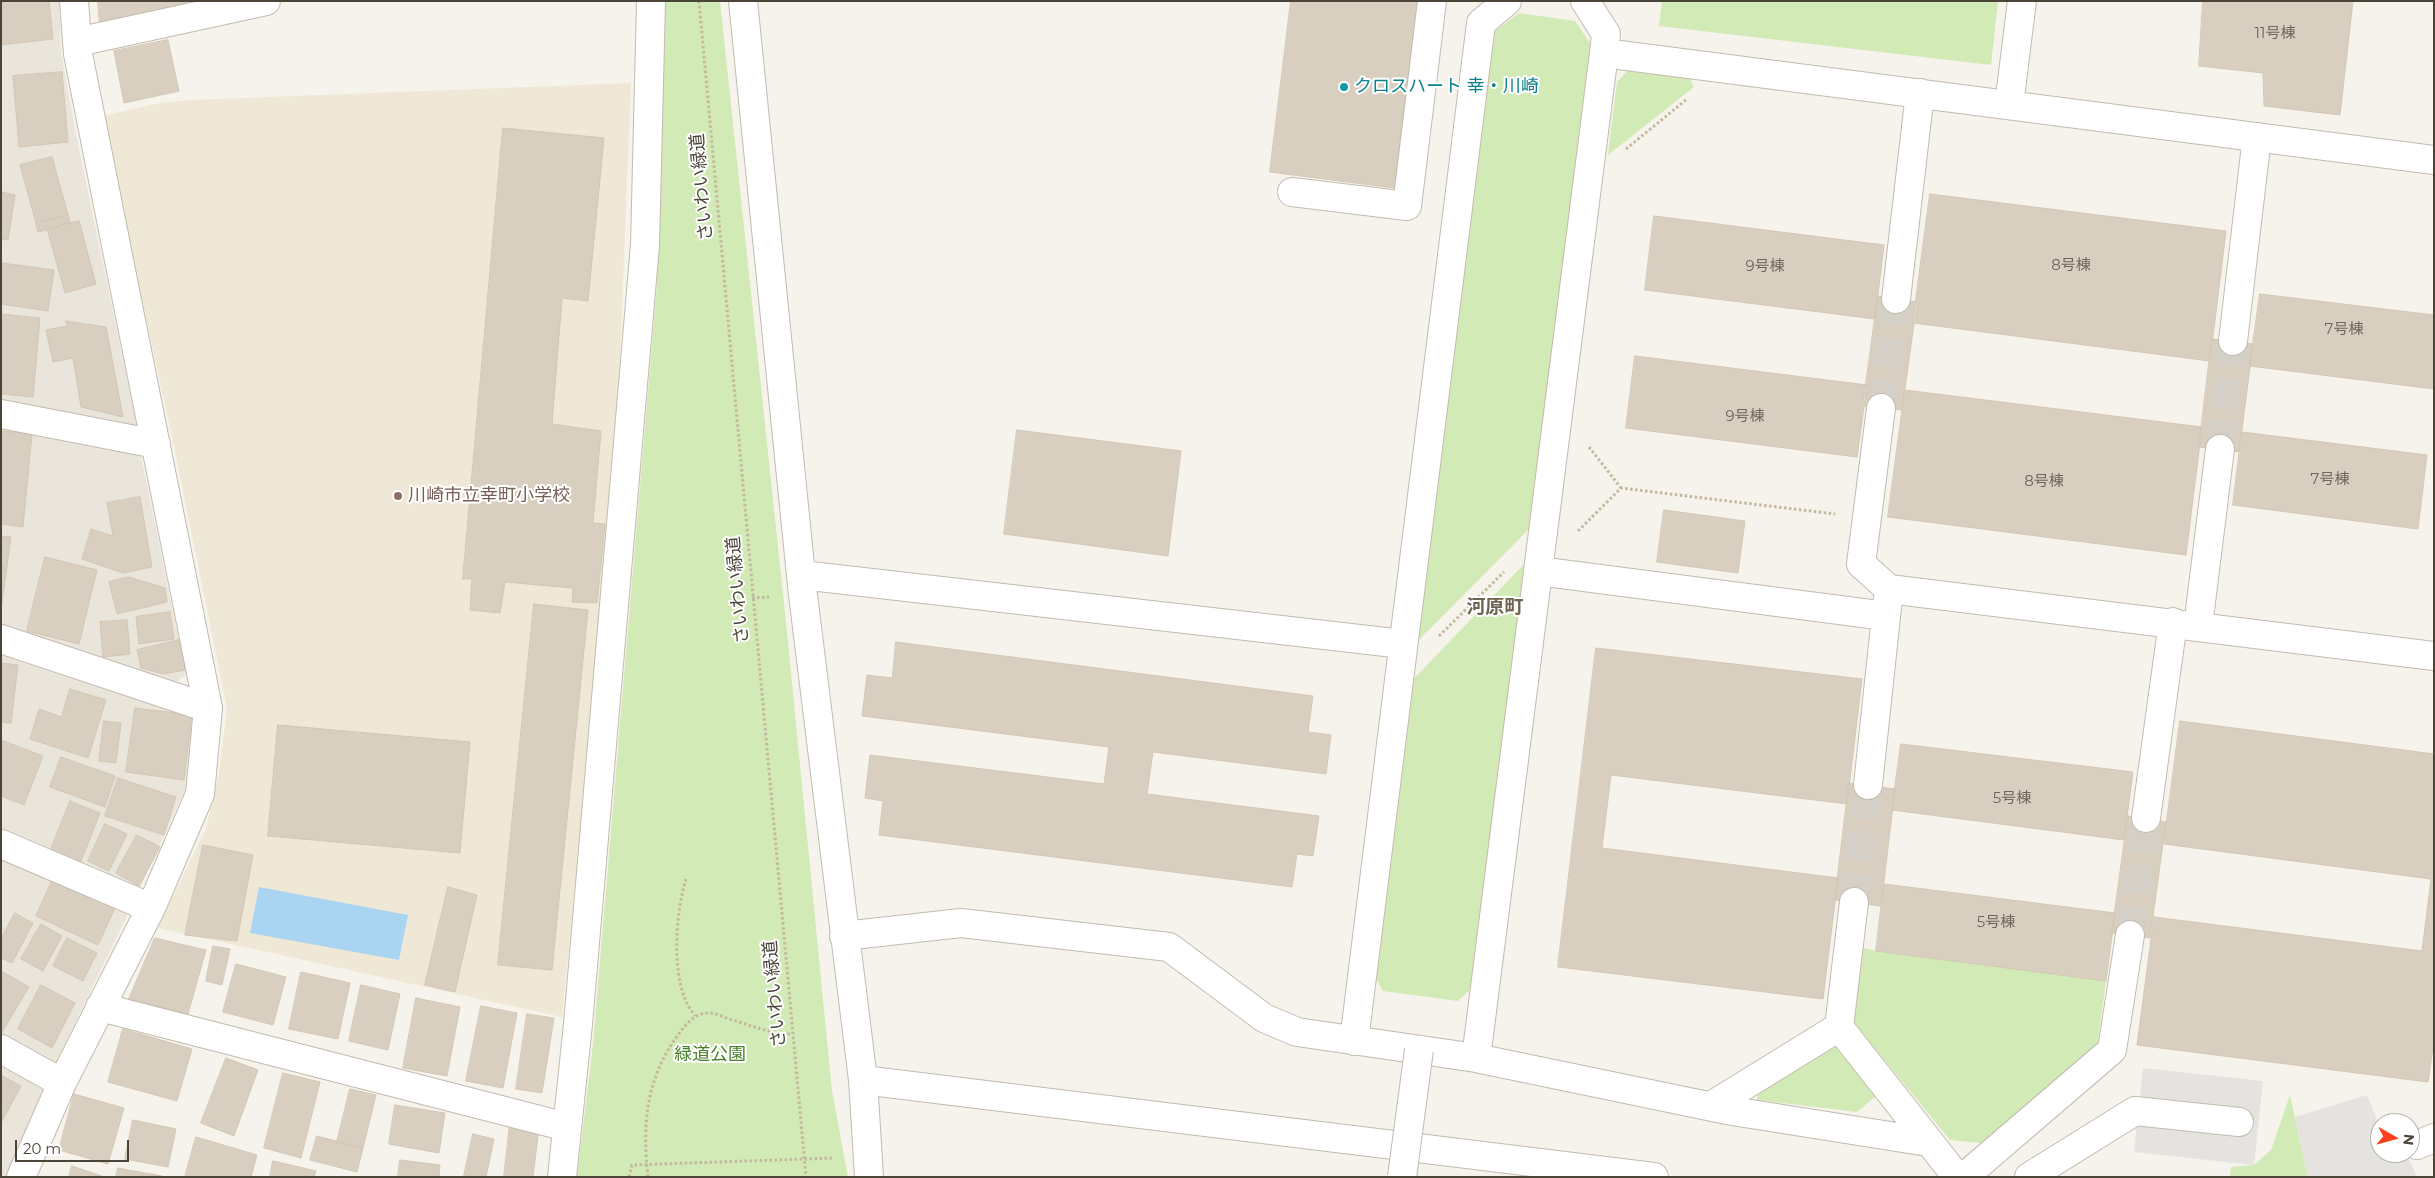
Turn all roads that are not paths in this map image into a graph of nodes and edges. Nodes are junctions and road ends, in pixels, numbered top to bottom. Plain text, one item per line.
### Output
1 (74, 1) edge
2 (266, 1) edge
3 (652, 1) edge
4 (743, 1) edge
5 (1432, 1) edge
6 (1507, 1) edge
7 (1584, 1) edge
8 (2022, 1) edge
9 (77, 42) junction
10 (1604, 52) junction
11 (1920, 93) junction
12 (2009, 105) junction
13 (2257, 137) junction
14 (2434, 160) edge
15 (1292, 192) dead end
16 (1896, 299) tunnel mouth
17 (2233, 341) tunnel mouth
18 (1881, 408) tunnel mouth
19 (1, 414) edge
20 (156, 444) junction
21 (2220, 449) tunnel mouth
22 (1538, 570) junction
23 (802, 575) junction
24 (1889, 589) junction
25 (1886, 616) junction
26 (2185, 624) junction
27 (1, 639) edge
28 (1403, 644) junction
29 (2434, 656) edge
30 (208, 708) junction
31 (1868, 785) tunnel mouth
32 (2146, 818) tunnel mouth
33 (1, 844) edge
34 (1854, 902) tunnel mouth
35 (151, 908) junction
36 (2130, 935) tunnel mouth
37 (844, 936) junction
38 (100, 1007) junction
39 (1839, 1027) junction
40 (1354, 1041) junction
41 (1, 1049) edge
42 (1419, 1050) junction
43 (1476, 1058) junction
44 (863, 1080) junction
45 (62, 1083) junction
46 (1711, 1106) junction
47 (2239, 1122) dead end
48 (567, 1127) junction
49 (1928, 1142) junction
50 (20, 1177) edge
51 (562, 1177) edge
52 (869, 1177) edge
53 (1402, 1177) edge
54 (1654, 1177) edge
55 (1957, 1177) edge
56 (1964, 1177) edge
57 (2029, 1177) edge

1 - 9 street
2 - 9 street
3 - 48 street
4 - 23 street
5 - 15 street
6 - 28 street
7 - 10 street
8 - 12 street
9 - 20 street
10 - 11 street
10 - 22 street
11 - 12 street
11 - 16 street
12 - 13 street
13 - 14 street
13 - 17 street
18 - 24 street
19 - 20 street
20 - 30 street
21 - 26 street
22 - 25 street
22 - 43 street
23 - 28 street
23 - 37 street
24 - 25 street
24 - 26 street
25 - 31 street
26 - 29 street
26 - 32 street
27 - 30 street
28 - 40 street
30 - 35 street
33 - 35 street
34 - 39 street
35 - 38 street
36 - 56 street
37 - 40 street
37 - 44 street
38 - 45 street
38 - 48 street
39 - 46 street
39 - 49 street
40 - 42 street
41 - 45 street
42 - 43 street
42 - 53 street, bridge
43 - 46 street
44 - 52 street
44 - 54 street
45 - 50 street
46 - 49 street
47 - 57 street
48 - 51 street
49 - 55 street

